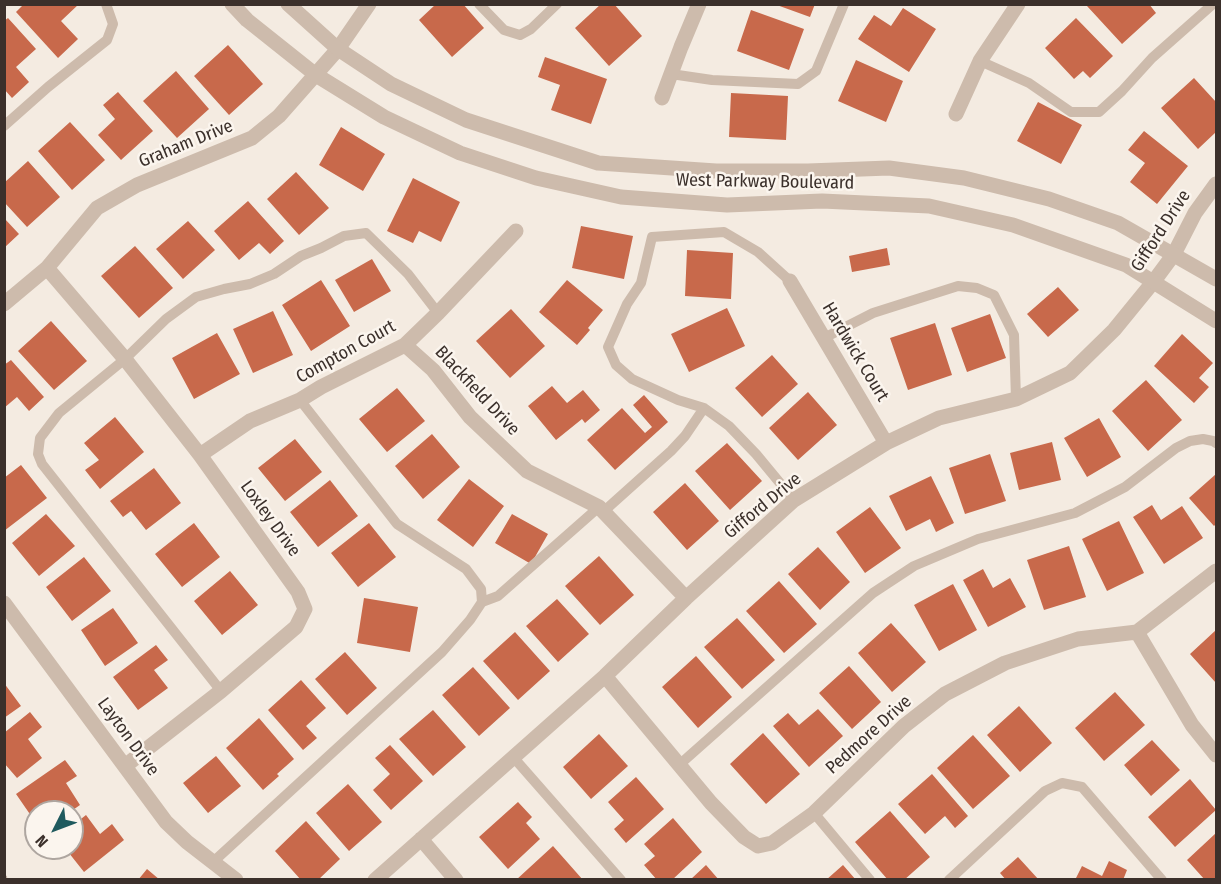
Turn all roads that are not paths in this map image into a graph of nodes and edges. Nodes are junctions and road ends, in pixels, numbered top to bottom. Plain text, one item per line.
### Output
1 (106, 4) edge
2 (232, 4) edge
3 (288, 4) edge
4 (369, 4) edge
5 (479, 4) edge
6 (556, 4) edge
7 (699, 4) edge
8 (844, 4) edge
9 (1018, 4) edge
10 (1213, 4) edge
11 (338, 49) junction
12 (980, 61) junction
13 (671, 74) junction
14 (315, 75) junction
15 (662, 98) dead end
16 (956, 114) dead end
17 (4, 126) edge
18 (1216, 184) edge
19 (516, 231) dead end
20 (1174, 254) junction
21 (47, 268) junction
22 (1216, 279) edge
23 (790, 281) joint
24 (1154, 281) junction
25 (4, 304) edge
26 (438, 313) junction
27 (1216, 321) edge
28 (824, 338) junction
29 (405, 345) junction
30 (125, 359) junction
31 (1016, 399) junction
32 (300, 400) junction
33 (704, 408) junction
34 (886, 443) junction
35 (1216, 444) edge
36 (200, 455) junction
37 (795, 500) junction
38 (601, 510) junction
39 (1216, 572) edge
40 (686, 598) junction
41 (482, 602) junction
42 (4, 603) edge
43 (1137, 632) junction
44 (605, 676) junction
45 (220, 691) junction
46 (1215, 748) edge
47 (514, 758) junction
48 (678, 765) junction
49 (125, 766) junction
50 (814, 813) junction
51 (421, 839) junction
52 (213, 862) junction
53 (236, 879) edge
54 (375, 879) edge
55 (456, 879) edge
56 (621, 879) edge
57 (870, 879) edge
58 (949, 879) edge
59 (1162, 879) edge

1 - 17 lane
2 - 14 street, West Parkway Boulevard
3 - 11 street, West Parkway Boulevard
4 - 11 street, Graham Drive
5 - 6 lane
7 - 13 street
8 - 13 lane
9 - 12 street
10 - 12 lane
11 - 14 street, Graham Drive
11 - 20 street, West Parkway Boulevard
12 - 16 street
13 - 15 street
14 - 21 street, Graham Drive
14 - 24 street, West Parkway Boulevard
18 - 20 street, Gifford Drive
19 - 26 street, Compton Court
20 - 22 street, West Parkway Boulevard
20 - 24 street, Gifford Drive
21 - 25 street, Graham Drive
21 - 30 street, Loxley Drive
23 - 28 street, Hardwick Court
23 - 33 lane
24 - 27 street, West Parkway Boulevard
24 - 31 street, Gifford Drive
26 - 29 street, Compton Court
26 - 30 lane
28 - 31 lane
28 - 34 street, Hardwick Court
29 - 32 street, Compton Court
29 - 38 street, Blackfield Drive
30 - 36 street, Loxley Drive
30 - 45 lane
31 - 34 street, Gifford Drive
32 - 36 street, Compton Court
32 - 41 lane
33 - 37 lane
33 - 38 lane
34 - 37 street, Gifford Drive
35 - 48 lane
36 - 45 street, Loxley Drive
37 - 40 street, Gifford Drive
38 - 40 street, Blackfield Drive
38 - 41 lane
39 - 43 street
40 - 44 street, Gifford Drive
41 - 52 lane
42 - 49 street, Layton Drive
43 - 46 street
43 - 50 street, Pedmore Drive
44 - 47 street, Gifford Drive
44 - 48 street, Pedmore Drive
45 - 49 street, Loxley Drive
47 - 51 street, Gifford Drive
47 - 56 lane
48 - 50 street, Pedmore Drive
49 - 52 street, Layton Drive
50 - 57 lane
51 - 54 street, Gifford Drive
51 - 55 street
52 - 53 street, Layton Drive
58 - 59 lane

